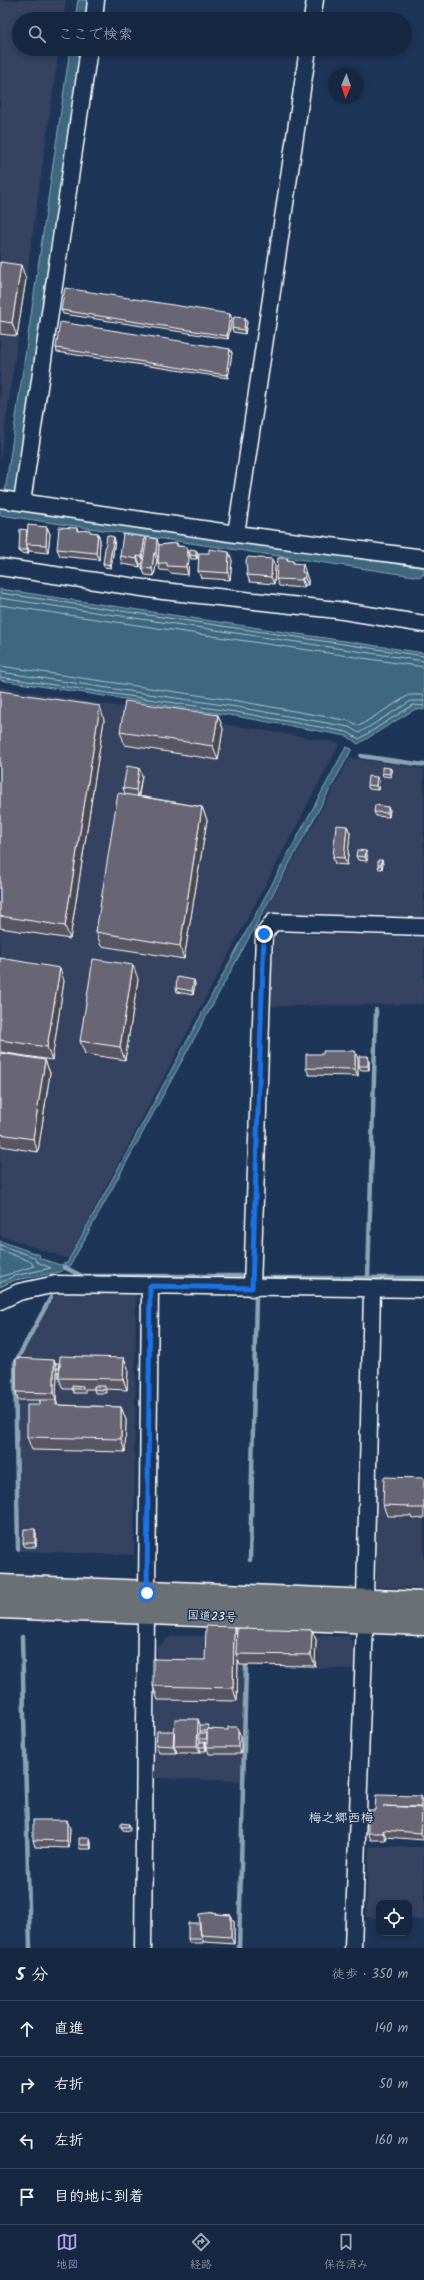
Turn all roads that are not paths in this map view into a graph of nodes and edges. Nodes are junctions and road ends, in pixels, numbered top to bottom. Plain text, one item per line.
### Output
1 (96, 0) edge
2 (315, 0) edge
3 (95, 12) edge
4 (313, 12) edge
5 (88, 56) edge
6 (307, 56) edge
7 (0, 499) edge
8 (22, 502) junction
9 (236, 534) junction
10 (424, 558) edge
11 (0, 567) edge
12 (424, 624) edge
13 (424, 927) edge
14 (150, 1286) junction
15 (252, 1288) junction
16 (424, 1289) edge
17 (372, 1290) junction
18 (0, 1301) edge
19 (0, 1574) edge
20 (0, 1586) edge
21 (23, 1598) junction
22 (365, 1600) junction
23 (146, 1603) junction
24 (424, 1603) edge
25 (0, 1607) edge
26 (0, 1618) edge
27 (365, 1623) junction
28 (424, 1624) edge
29 (143, 1948) edge
30 (353, 1948) edge

1 - 3 street
2 - 4 street
5 - 8 street
6 - 9 street
7 - 8 street
8 - 9 street
9 - 10 street
11 - 12 street
13 - 15 street
14 - 15 street
14 - 18 street
14 - 23 street
15 - 17 street
16 - 17 street
17 - 22 street
19 - 23 highway
20 - 21 highway, 国道23号
21 - 23 highway, 国道23号
21 - 25 highway, 国道23号
22 - 23 highway, 国道23号
22 - 24 highway, 国道23号
23 - 26 highway
23 - 27 highway, 国道23号
23 - 29 street
27 - 28 highway, 国道23号
27 - 30 street

